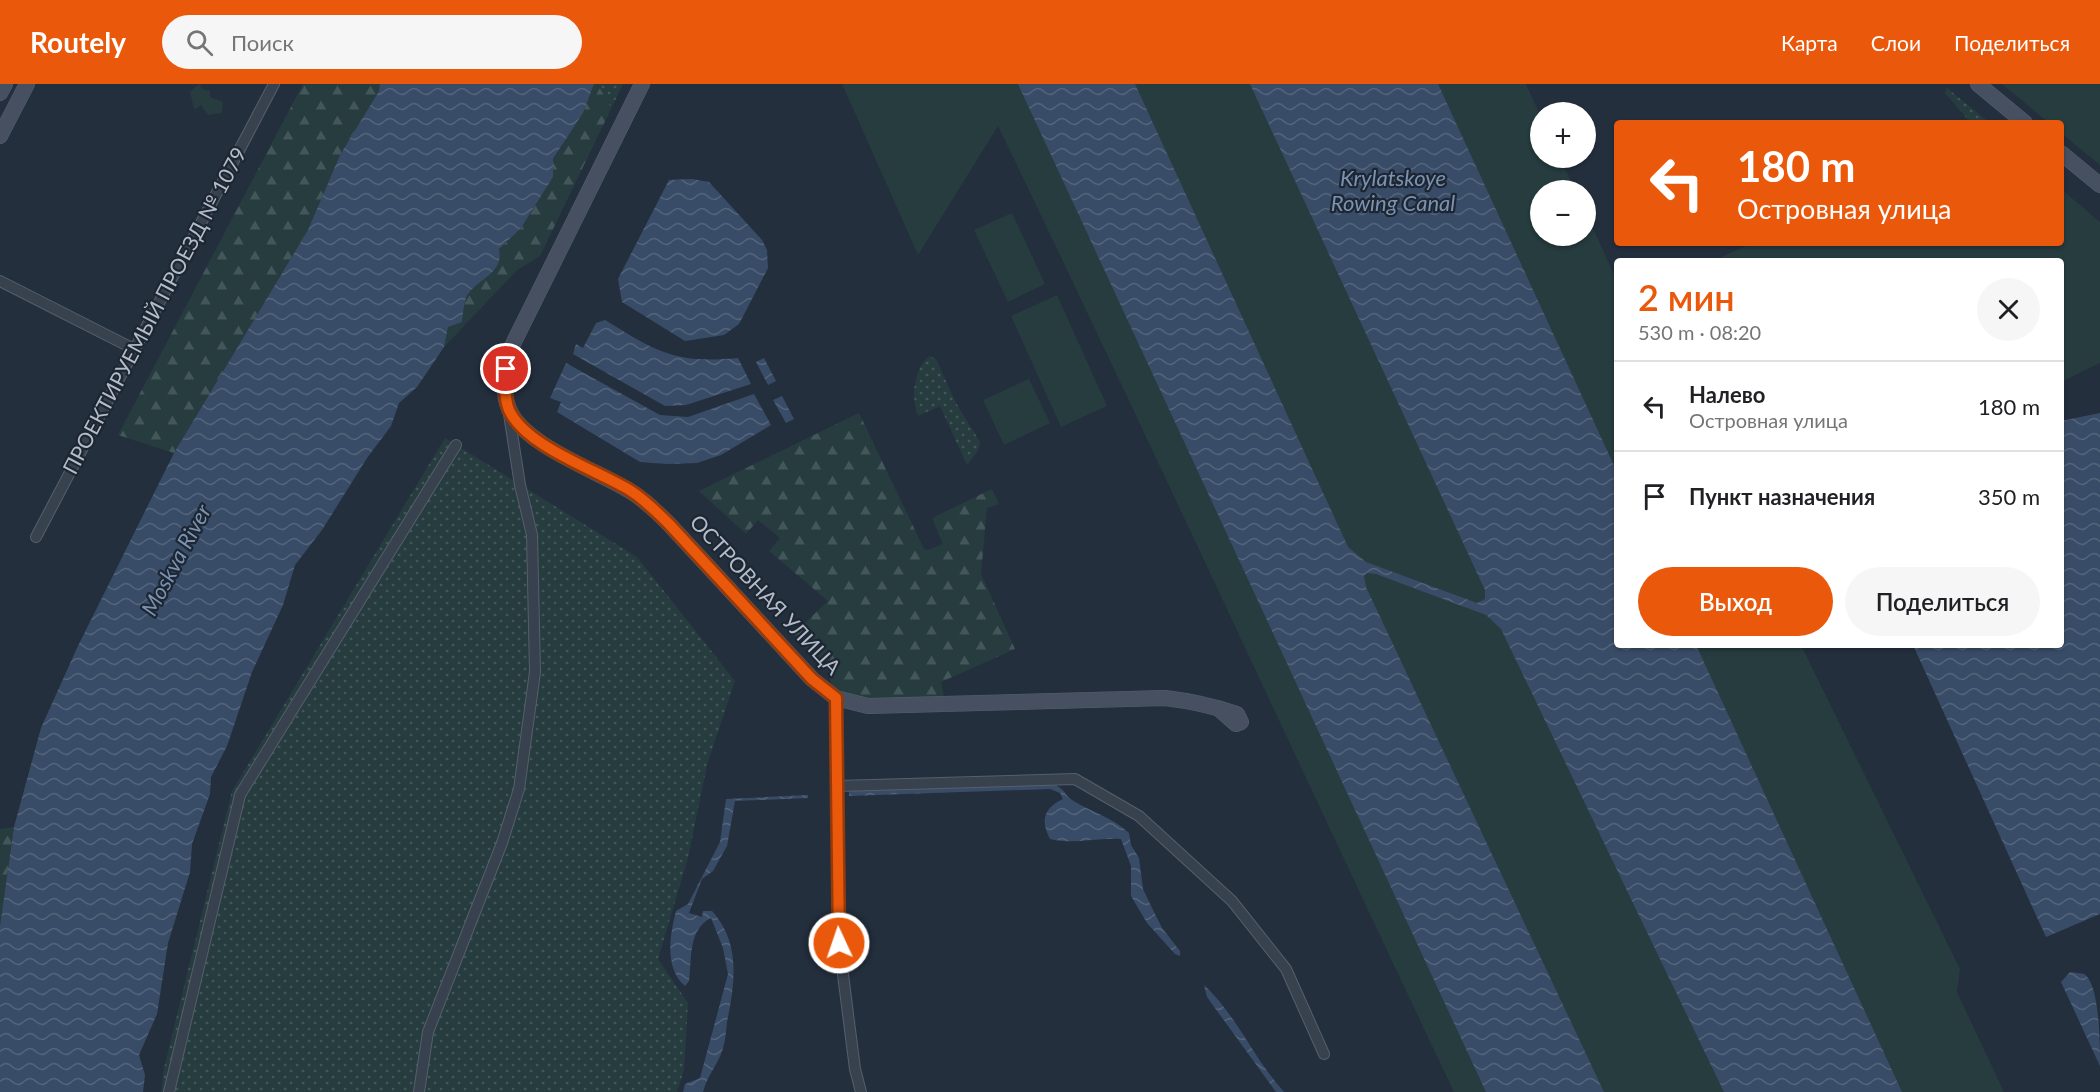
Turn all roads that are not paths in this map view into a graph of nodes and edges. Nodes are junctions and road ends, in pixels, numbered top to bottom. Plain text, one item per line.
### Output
1 (5, 84) edge
2 (27, 84) edge
3 (274, 84) edge
4 (642, 84) edge
5 (1978, 84) edge
6 (0, 93) edge
7 (2021, 120) edge
8 (0, 136) edge
9 (2064, 155) edge
10 (2100, 185) edge
11 (0, 281) edge
12 (134, 349) junction
13 (506, 369) junction
14 (497, 384) dead end
15 (509, 410) junction
16 (456, 445) dead end
17 (36, 537) dead end
18 (836, 698) junction
19 (1237, 714) dead end
20 (838, 786) junction
21 (1324, 1054) dead end
22 (169, 1092) edge
23 (419, 1092) edge
24 (861, 1092) edge

1 - 6 street
2 - 8 street
3 - 12 street, ПРОЕКТИРУЕМЫЙ ПРОЕЗД № 1079
4 - 13 street
5 - 7 street
9 - 10 street
11 - 12 street
12 - 17 street, ПРОЕКТИРУЕМЫЙ ПРОЕЗД № 1079
13 - 14 street
13 - 15 street
15 - 18 street, ОСТРОВНАЯ УЛИЦА
15 - 23 street
16 - 22 street
18 - 19 street, ОСТРОВНАЯ УЛИЦА
18 - 20 street
20 - 21 street
20 - 24 street

